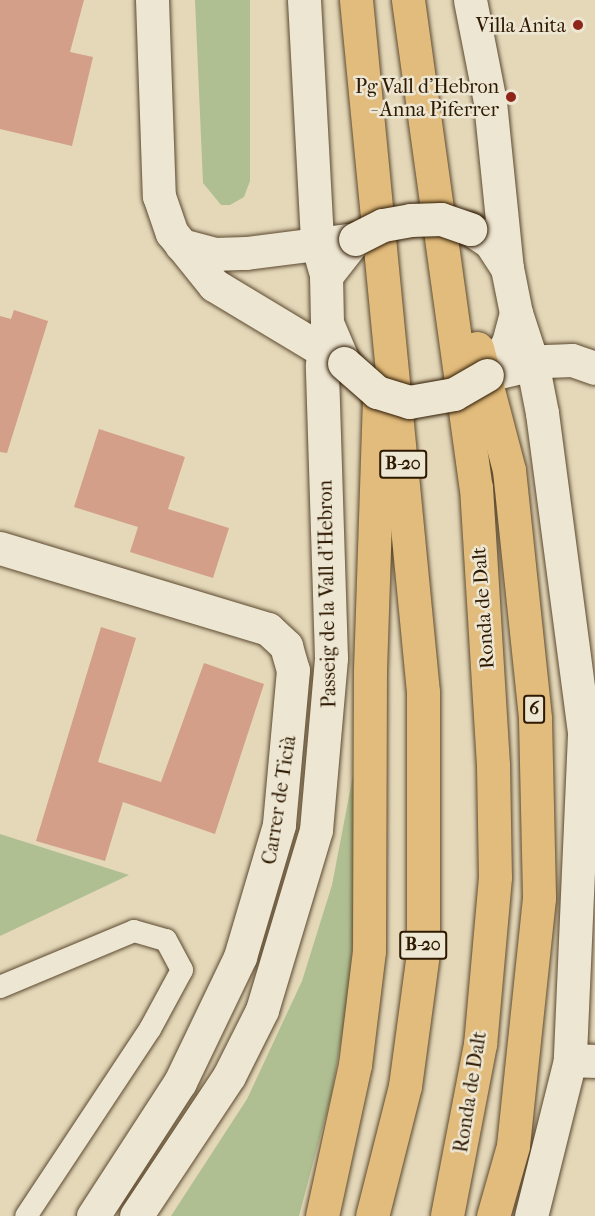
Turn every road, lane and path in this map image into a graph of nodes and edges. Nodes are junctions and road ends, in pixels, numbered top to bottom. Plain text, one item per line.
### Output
1 (152, 0) edge
2 (304, 0) edge
3 (356, 0) edge
4 (408, 0) edge
5 (470, 0) edge
6 (440, 207) junction
7 (355, 239) junction
8 (317, 243) junction
9 (181, 245) junction
10 (384, 258) junction
11 (507, 268) junction
12 (326, 276) junction
13 (516, 313) junction
14 (331, 345) junction
15 (532, 362) junction
16 (595, 368) edge
17 (490, 371) junction
18 (0, 548) edge
19 (590, 736) edge
20 (0, 987) edge
21 (582, 1061) edge
22 (26, 1216) edge
23 (93, 1216) edge
24 (136, 1216) edge
25 (322, 1216) edge
26 (372, 1216) edge
27 (447, 1216) edge
28 (493, 1216) edge
29 (531, 1216) edge

1 - 9 street
2 - 8 street
3 - 10 highway, B-20
4 - 6 highway, Ronda de Dalt
5 - 11 street
6 - 27 highway, Ronda de Dalt
6 - 28 highway, 6
7 - 8 street
7 - 11 street, bridge
7 - 12 street
8 - 9 street
8 - 12 street
9 - 14 street
10 - 25 highway
10 - 26 highway, B-20
11 - 13 street
12 - 14 street
13 - 15 street
13 - 17 street
14 - 17 street, bridge
14 - 24 street, Passeig de la Vall d'Hebron
15 - 16 street
15 - 17 street
15 - 19 street
18 - 23 street, Carrer de Ticià
19 - 21 street
20 - 22 lane
21 - 29 street

